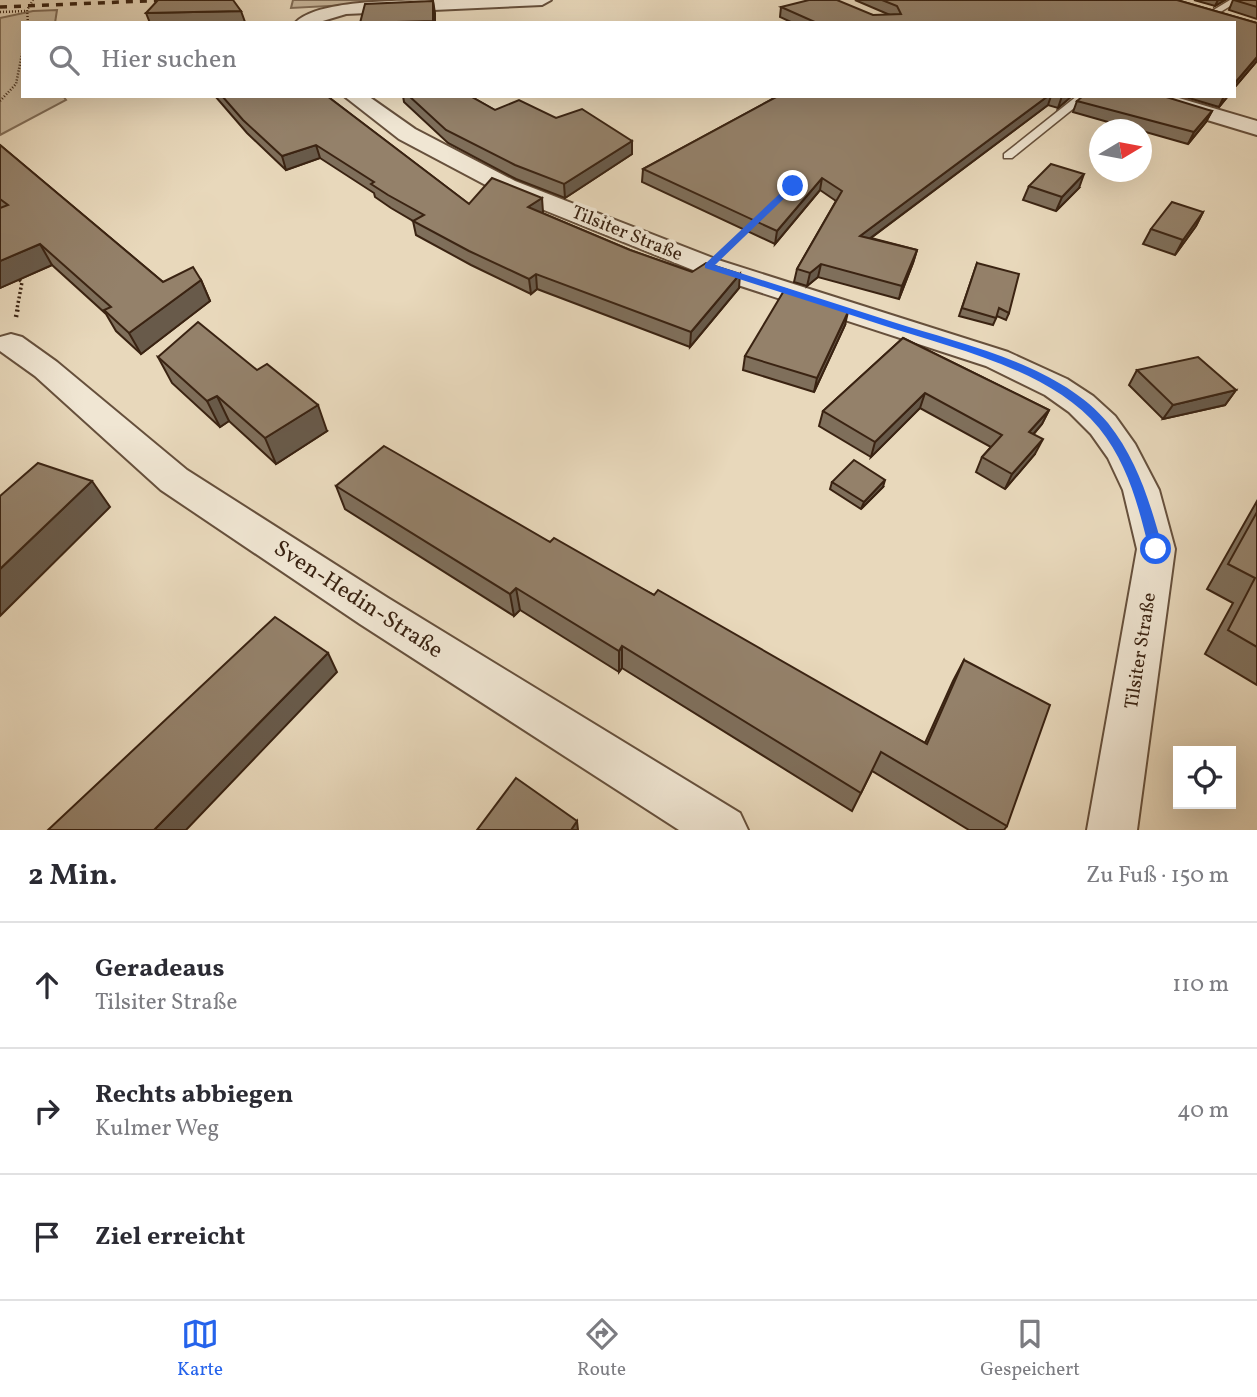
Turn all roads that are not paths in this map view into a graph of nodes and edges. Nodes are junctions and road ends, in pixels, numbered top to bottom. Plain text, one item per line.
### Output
1 (542, 0) edge
2 (1236, 0) edge
3 (1202, 12) joint
4 (307, 21) edge
5 (1234, 21) edge
6 (357, 98) edge
7 (1081, 98) edge
8 (1155, 98) edge
9 (1255, 125) edge
10 (1008, 156) dead end
11 (11, 345) road end
12 (723, 830) edge
13 (1112, 830) edge

1 - 4 street
2 - 3 lane
3 - 5 street
6 - 13 street, Tilsiter Straße
7 - 10 lane
8 - 9 street
11 - 12 street, Sven-Hedin-Straße

